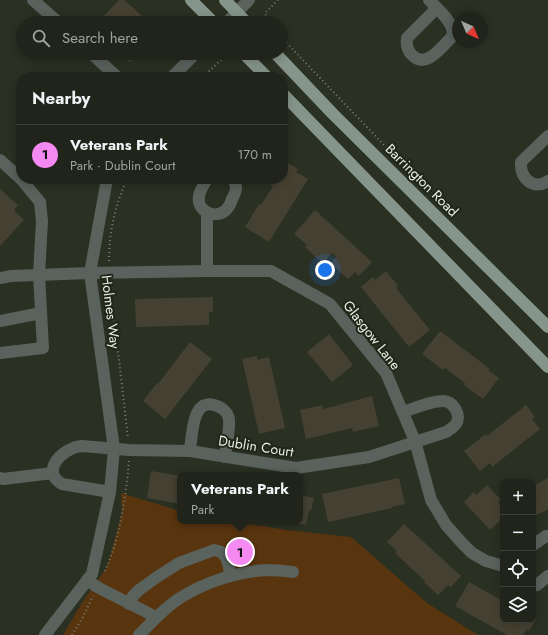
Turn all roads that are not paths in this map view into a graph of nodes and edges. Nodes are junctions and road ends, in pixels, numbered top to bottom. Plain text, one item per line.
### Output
1 (33, 0) edge
2 (191, 0) edge
3 (225, 0) edge
4 (249, 0) edge
5 (237, 12) junction
6 (51, 16) edge
7 (207, 16) edge
8 (233, 16) edge
9 (241, 16) edge
10 (99, 60) edge
11 (189, 60) edge
12 (250, 60) edge
13 (282, 60) edge
14 (112, 72) edge
15 (177, 72) edge
16 (262, 72) edge
17 (288, 99) edge
18 (548, 136) edge
19 (0, 160) edge
20 (16, 174) edge
21 (548, 181) edge
22 (25, 184) edge
23 (106, 184) edge
24 (204, 184) edge
25 (237, 184) edge
26 (207, 212) junction
27 (207, 270) junction
28 (90, 273) junction
29 (39, 276) junction
30 (0, 278) edge
31 (41, 313) junction
32 (0, 321) edge
33 (548, 327) edge
34 (0, 353) edge
35 (548, 367) edge
36 (403, 412) junction
37 (416, 441) junction
38 (114, 449) junction
39 (190, 451) junction
40 (225, 457) junction
41 (53, 473) junction
42 (0, 478) edge
43 (110, 492) junction
44 (548, 536) edge
45 (536, 543) edge
46 (500, 565) edge
47 (293, 572) dead end
48 (230, 575) junction
49 (548, 576) edge
50 (87, 580) junction
51 (536, 585) edge
52 (129, 604) junction
53 (156, 617) junction
54 (45, 635) edge
55 (139, 635) edge

1 - 6 street
2 - 7 main road
3 - 5 main road
4 - 5 street
5 - 8 street
5 - 9 main road
10 - 14 street
11 - 15 street
12 - 16 main road
13 - 33 main road, Barrington Road
17 - 35 main road
18 - 21 street
19 - 20 street
22 - 29 street
23 - 28 street, Holmes Way
24 - 26 street
25 - 26 street
26 - 27 street
27 - 28 street, Glasgow Lane
27 - 36 street, Glasgow Lane
28 - 29 street, Glasgow Lane
28 - 38 street, Holmes Way
29 - 30 street, Glasgow Lane
29 - 31 street
31 - 32 street
31 - 34 street
36 - 37 street, Glasgow Lane
36 - 37 street, Dublin Court
37 - 40 street, Dublin Court
37 - 46 street, Glasgow Lane
38 - 39 street, Dublin Court
38 - 41 street
38 - 43 street, Holmes Way
39 - 40 street, Dublin Court
39 - 40 street
41 - 42 street
41 - 43 street
43 - 50 street, Holmes Way
44 - 45 street
47 - 48 street
48 - 52 street
48 - 53 street
49 - 51 street
50 - 52 street
50 - 54 street, Holmes Way
52 - 53 street
53 - 55 street

